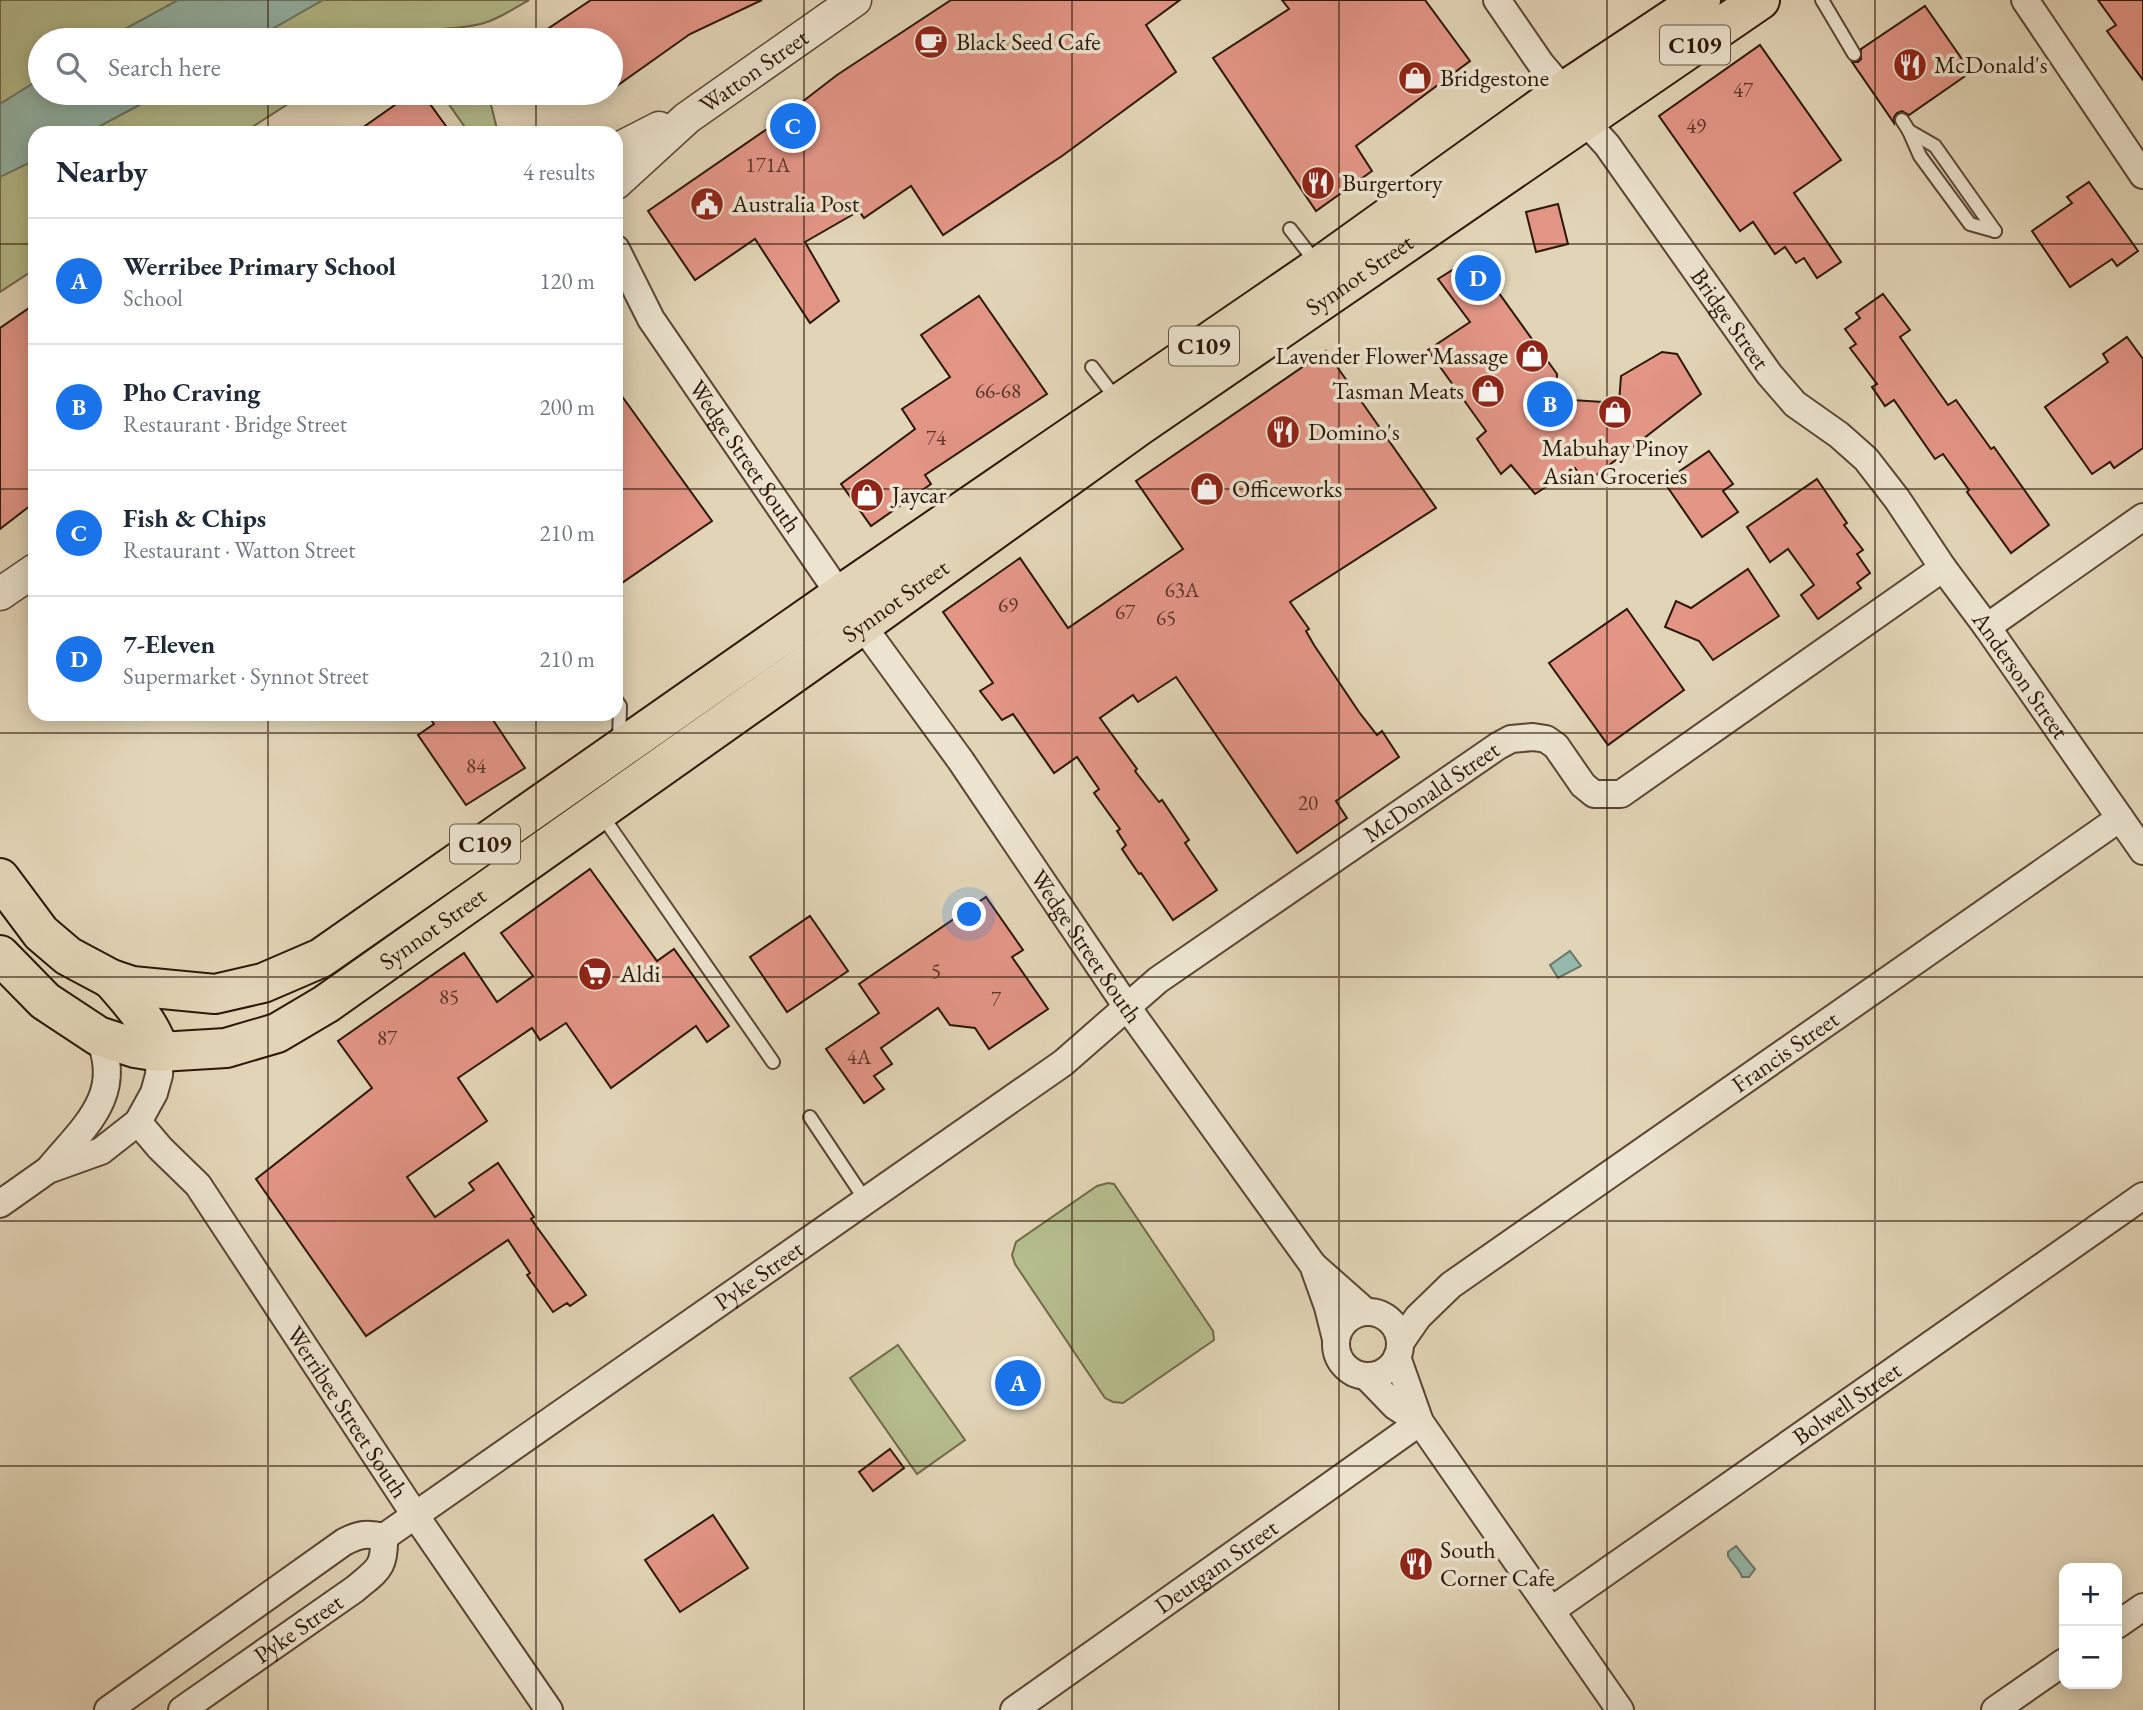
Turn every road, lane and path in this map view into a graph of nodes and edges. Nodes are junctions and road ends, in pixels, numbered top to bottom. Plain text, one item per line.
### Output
1 (855, 0) edge
2 (1497, 0) edge
3 (1701, 0) edge
4 (1760, 0) edge
5 (1822, 0) edge
6 (2025, 0) edge
7 (1854, 54) dead end
8 (1574, 106) junction
9 (687, 118) junction
10 (1905, 126) dead end
11 (623, 146) edge
12 (2143, 175) edge
13 (623, 177) edge
14 (1290, 229) dead end
15 (1995, 231) dead end
16 (623, 263) edge
17 (1327, 278) junction
18 (623, 290) edge
19 (651, 318) junction
20 (1092, 367) dead end
21 (1129, 415) junction
22 (1897, 499) joint
23 (2143, 517) edge
24 (1943, 568) junction
25 (28, 575) edge
26 (0, 594) edge
27 (840, 595) junction
28 (862, 625) junction
29 (1987, 627) junction
30 (619, 721) edge
31 (618, 750) junction
32 (571, 783) junction
33 (599, 811) junction
34 (2120, 818) junction
35 (2143, 851) edge
36 (0, 878) edge
37 (0, 955) edge
38 (111, 979) junction
39 (1127, 1007) junction
40 (98, 1036) junction
41 (160, 1052) junction
42 (773, 1062) dead end
43 (810, 1117) dead end
44 (138, 1122) junction
45 (48, 1170) junction
46 (2143, 1196) edge
47 (866, 1201) junction
48 (0, 1204) edge
49 (1313, 1265) junction
50 (1451, 1285) junction
51 (1373, 1313) junction
52 (1336, 1339) junction
53 (1399, 1350) junction
54 (1366, 1376) junction
55 (1420, 1422) junction
56 (415, 1515) junction
57 (384, 1537) junction
58 (2143, 1607) edge
59 (1552, 1610) junction
60 (2122, 1622) edge
61 (2059, 1666) edge
62 (166, 1670) junction
63 (185, 1708) edge
64 (108, 1710) edge
65 (549, 1710) edge
66 (1014, 1710) edge
67 (1620, 1710) edge
68 (1996, 1710) edge

1 - 9 street, Watton Street
2 - 8 street, Bridge Street
3 - 8 highway, Synnot Street / C109
4 - 8 highway, Synnot Street / C109
5 - 7 lane
6 - 12 street
8 - 17 highway, Synnot Street / C109
8 - 22 street, Bridge Street
9 - 11 street, Watton Street
9 - 13 street, Watton Street
10 - 15 lane
14 - 17 lane
16 - 19 street, Wedge Street South
17 - 21 highway, Synnot Street / C109
18 - 19 street, Wedge Street South
19 - 27 street, Wedge Street South
20 - 21 lane
21 - 27 highway, Synnot Street / C109
21 - 28 highway, Synnot Street / C109
22 - 24 street, Anderson Street
23 - 29 street
24 - 29 street, Anderson Street
24 - 39 street, McDonald Street
25 - 26 street
27 - 28 highway
27 - 31 highway, Synnot Street / C109
28 - 33 highway, Synnot Street / C109
28 - 39 street, Wedge Street South
29 - 34 street, Anderson Street
30 - 31 lane
31 - 32 highway, Synnot Street / C109
32 - 33 highway
32 - 38 highway, Synnot Street / C109
33 - 41 highway, Synnot Street / C109
33 - 42 lane
34 - 35 street, Anderson Street
34 - 50 street, Francis Street
36 - 38 highway, C109
37 - 40 highway, C109
38 - 41 highway
39 - 47 street, Pyke Street
39 - 49 street, Wedge Street South
40 - 41 highway, C109
40 - 45 street
41 - 44 street
43 - 47 lane
44 - 45 street
44 - 56 street, Werribee Street South
45 - 48 street
46 - 59 street, Bolwell Street
47 - 56 street, Pyke Street
49 - 51 street, Wedge Street South
49 - 52 street, Wedge Street South
50 - 51 street, Francis Street
50 - 53 street, Francis Street
51 - 52 street
51 - 53 street
52 - 54 street
53 - 54 street
53 - 55 street
54 - 55 street
55 - 59 street
55 - 66 street, Deutgam Street
56 - 57 street, Pyke Street
56 - 65 street, Werribee Street South
57 - 62 street, Pyke Street
57 - 63 street, Pyke Street
58 - 60 street
59 - 67 street
61 - 68 street
62 - 63 street, Pyke Street
62 - 64 street, Pyke Street

